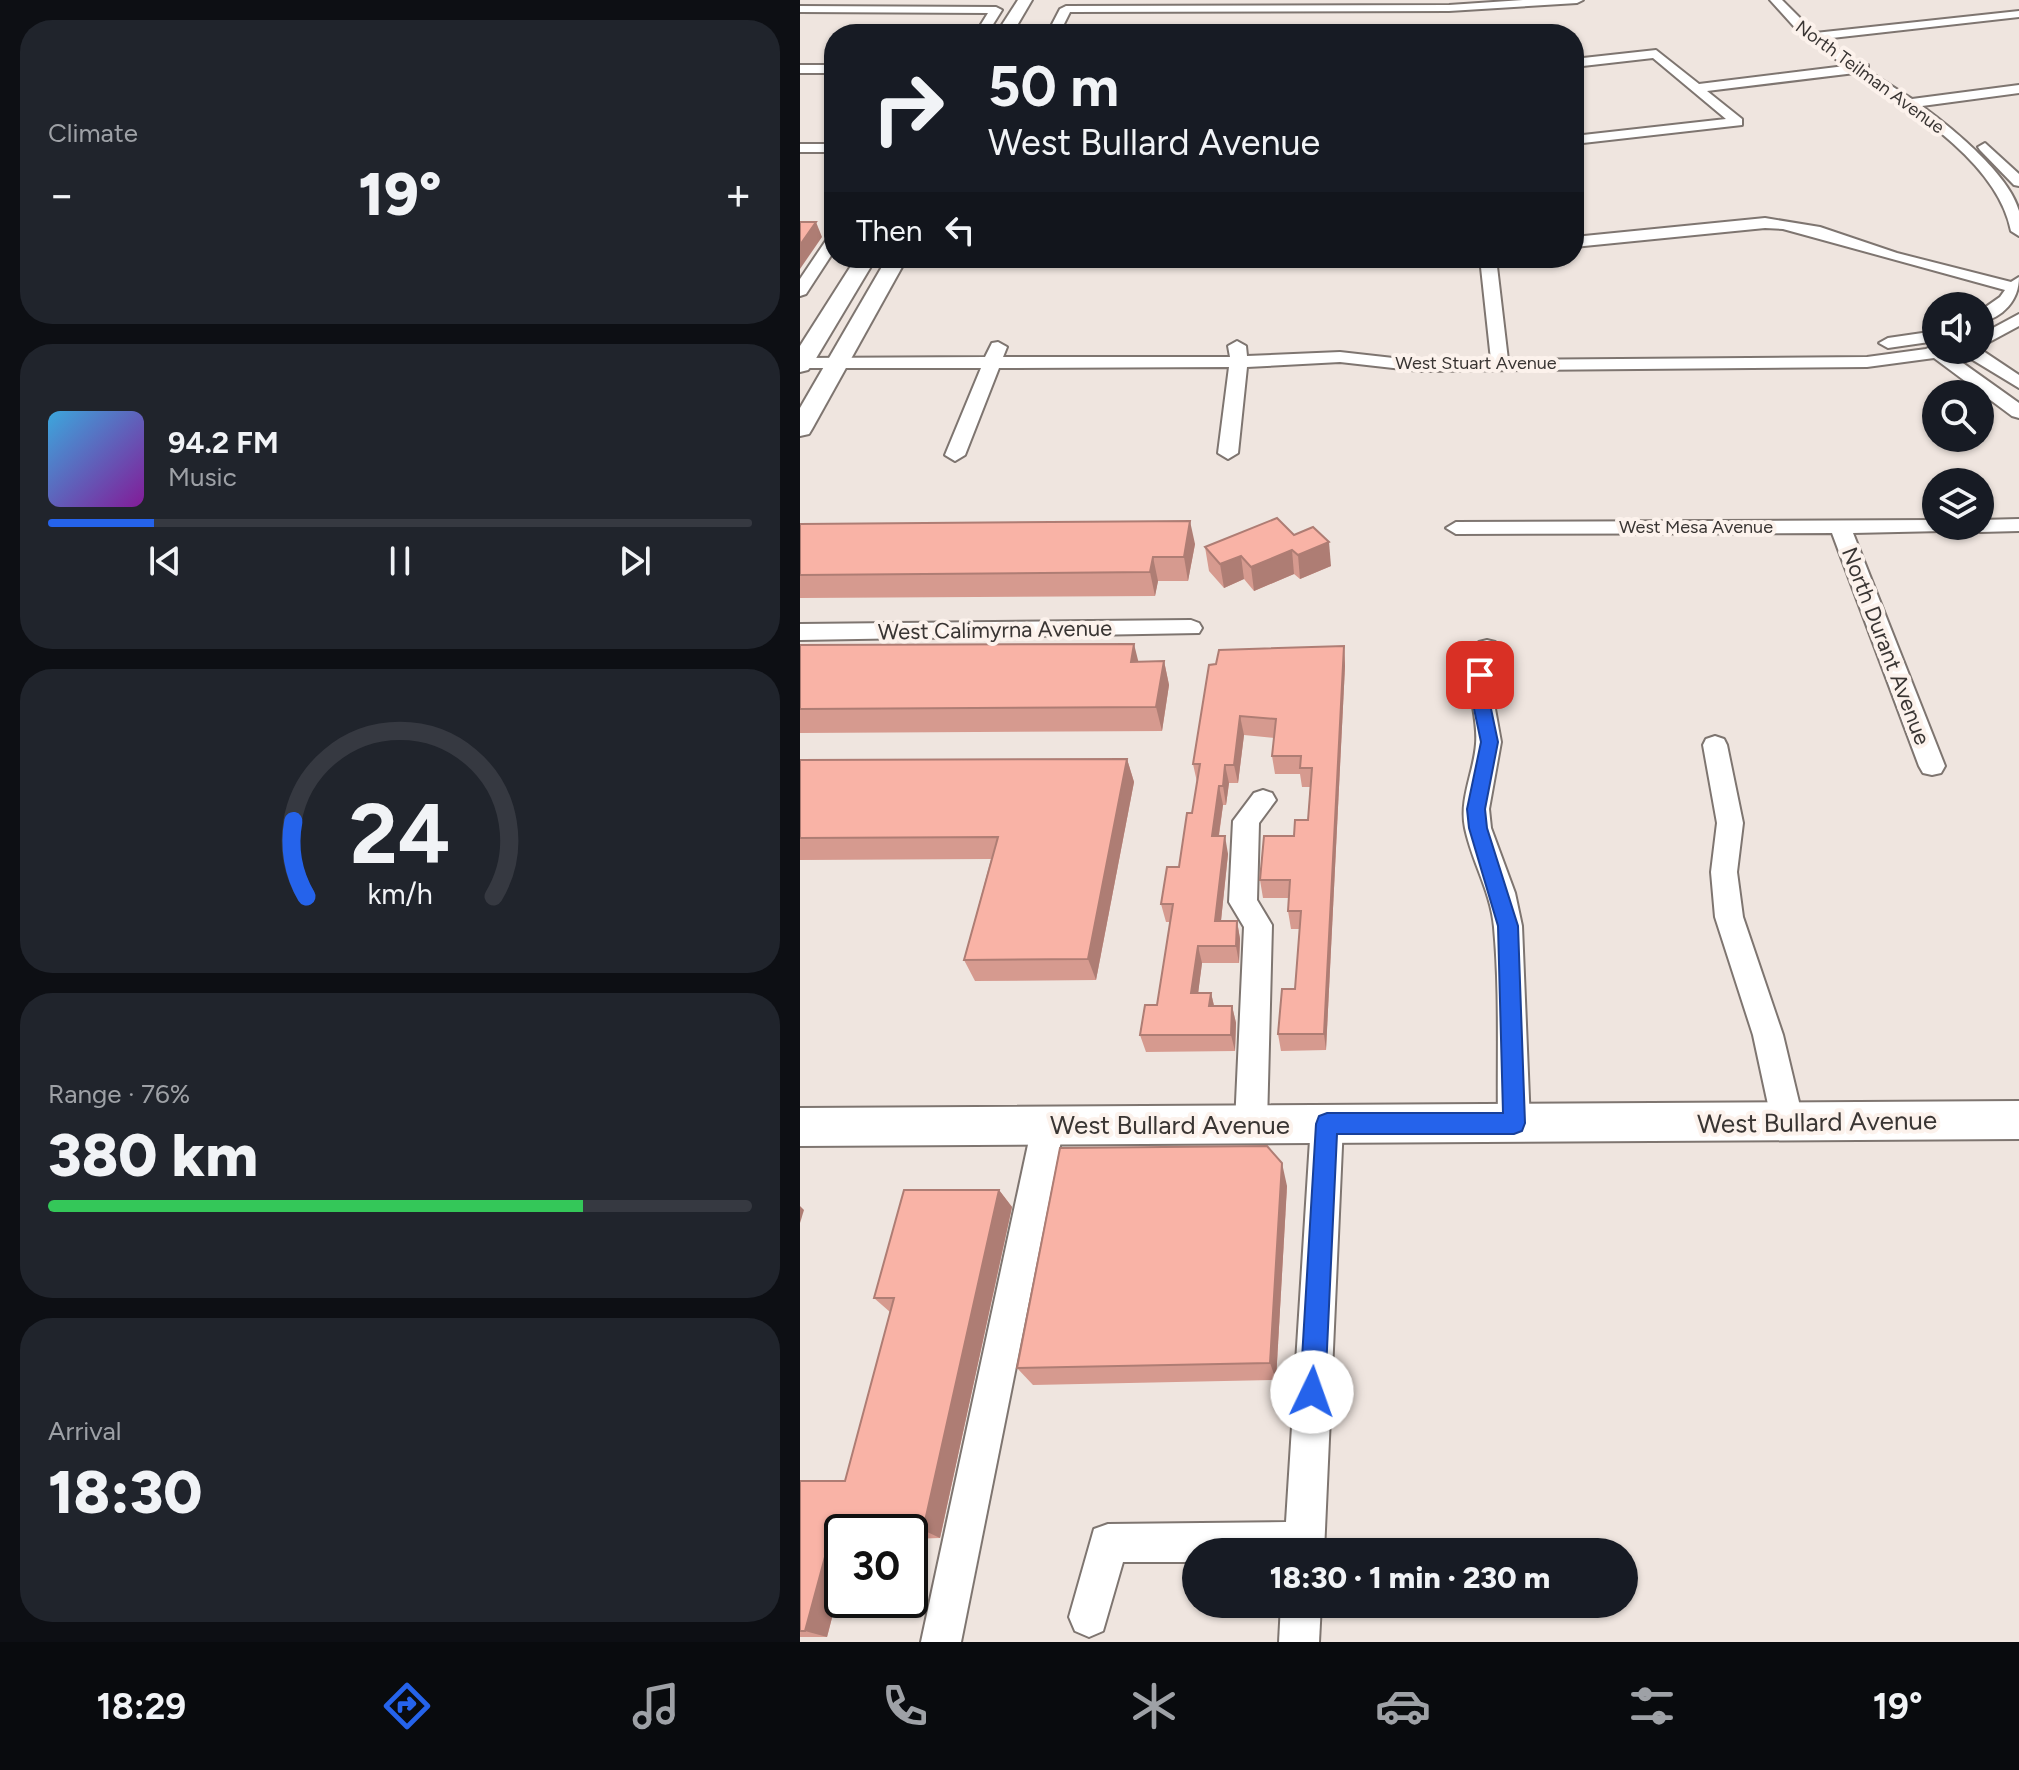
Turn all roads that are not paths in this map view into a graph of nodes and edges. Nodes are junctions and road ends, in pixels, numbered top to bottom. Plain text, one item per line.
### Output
1 (1025, 0) edge
2 (1577, 0) edge
3 (1776, 0) edge
4 (1801, 7) dead end
5 (800, 9) edge
6 (2019, 14) edge
7 (987, 24) edge
8 (1010, 24) edge
9 (1058, 24) edge
10 (1829, 35) junction
11 (1812, 37) junction
12 (1584, 62) edge
13 (1876, 67) junction
14 (800, 69) edge
15 (824, 69) edge
16 (1858, 69) junction
17 (1697, 88) junction
18 (2019, 89) edge
19 (1926, 101) junction
20 (1908, 104) junction
21 (1584, 139) edge
22 (800, 148) edge
23 (824, 148) edge
24 (2017, 178) edge
25 (1994, 180) junction
26 (2019, 231) edge
27 (1584, 242) edge
28 (824, 244) edge
29 (860, 268) edge
30 (891, 268) edge
31 (1489, 268) edge
32 (2018, 286) edge
33 (800, 291) edge
34 (1994, 309) edge
35 (2019, 319) edge
36 (1994, 334) edge
37 (1922, 345) edge
38 (1922, 349) edge
39 (840, 354) junction
40 (996, 354) junction
41 (1238, 354) junction
42 (1499, 356) junction
43 (804, 358) edge
44 (1961, 364) edge
45 (1990, 364) edge
46 (2019, 383) edge
47 (2019, 412) edge
48 (800, 429) edge
49 (1228, 453) dead end
50 (955, 455) dead end
51 (2019, 525) edge
52 (1840, 526) junction
53 (1922, 526) edge
54 (1994, 526) edge
55 (1456, 528) dead end
56 (1191, 628) dead end
57 (800, 632) edge
58 (1487, 648) dead end
59 (1715, 745) dead end
60 (1932, 766) dead end
61 (1263, 800) dead end
62 (2019, 1120) edge
63 (1514, 1123) junction
64 (1788, 1123) junction
65 (1251, 1124) junction
66 (1327, 1124) junction
67 (1048, 1126) junction
68 (800, 1127) edge
69 (1304, 1538) edge
70 (1182, 1545) edge
71 (1089, 1617) dead end
72 (1300, 1618) edge
73 (941, 1642) edge
74 (1299, 1642) edge

1 - 8 main road
2 - 9 street
3 - 11 street, North Teilman Avenue
4 - 10 street, North Teilman Avenue
5 - 7 street
6 - 10 street
10 - 11 street
10 - 13 street, North Teilman Avenue
11 - 16 street, North Teilman Avenue
12 - 17 street
13 - 16 street
13 - 19 street, North Teilman Avenue
14 - 15 street
16 - 17 street
16 - 20 street, North Teilman Avenue
17 - 21 street
18 - 19 street
19 - 20 street
19 - 24 street, North Teilman Avenue
20 - 25 street, North Teilman Avenue
22 - 23 street
24 - 25 street
25 - 26 street, North Teilman Avenue
27 - 32 street
28 - 33 street
29 - 43 main road
30 - 39 main road
31 - 42 street
32 - 34 street
35 - 36 street
37 - 42 street, West Stuart Avenue
38 - 42 street, West Stuart Avenue
39 - 40 street, West Stuart Avenue
39 - 43 street, West Stuart Avenue
39 - 48 main road
40 - 41 street, West Stuart Avenue
40 - 50 street
41 - 42 street, West Stuart Avenue
41 - 49 street
44 - 47 street
45 - 46 street
51 - 54 street
52 - 53 street, West Mesa Avenue
52 - 55 street, West Mesa Avenue
52 - 60 street, North Durant Avenue
56 - 57 street, West Calimyrna Avenue
58 - 63 street
59 - 64 street
61 - 65 street
62 - 64 main road, West Bullard Avenue
63 - 64 main road, West Bullard Avenue
63 - 66 main road, West Bullard Avenue
65 - 66 main road, West Bullard Avenue
65 - 67 main road, West Bullard Avenue
66 - 69 street
67 - 68 main road, West Bullard Avenue
67 - 73 street
70 - 71 street
72 - 74 street

